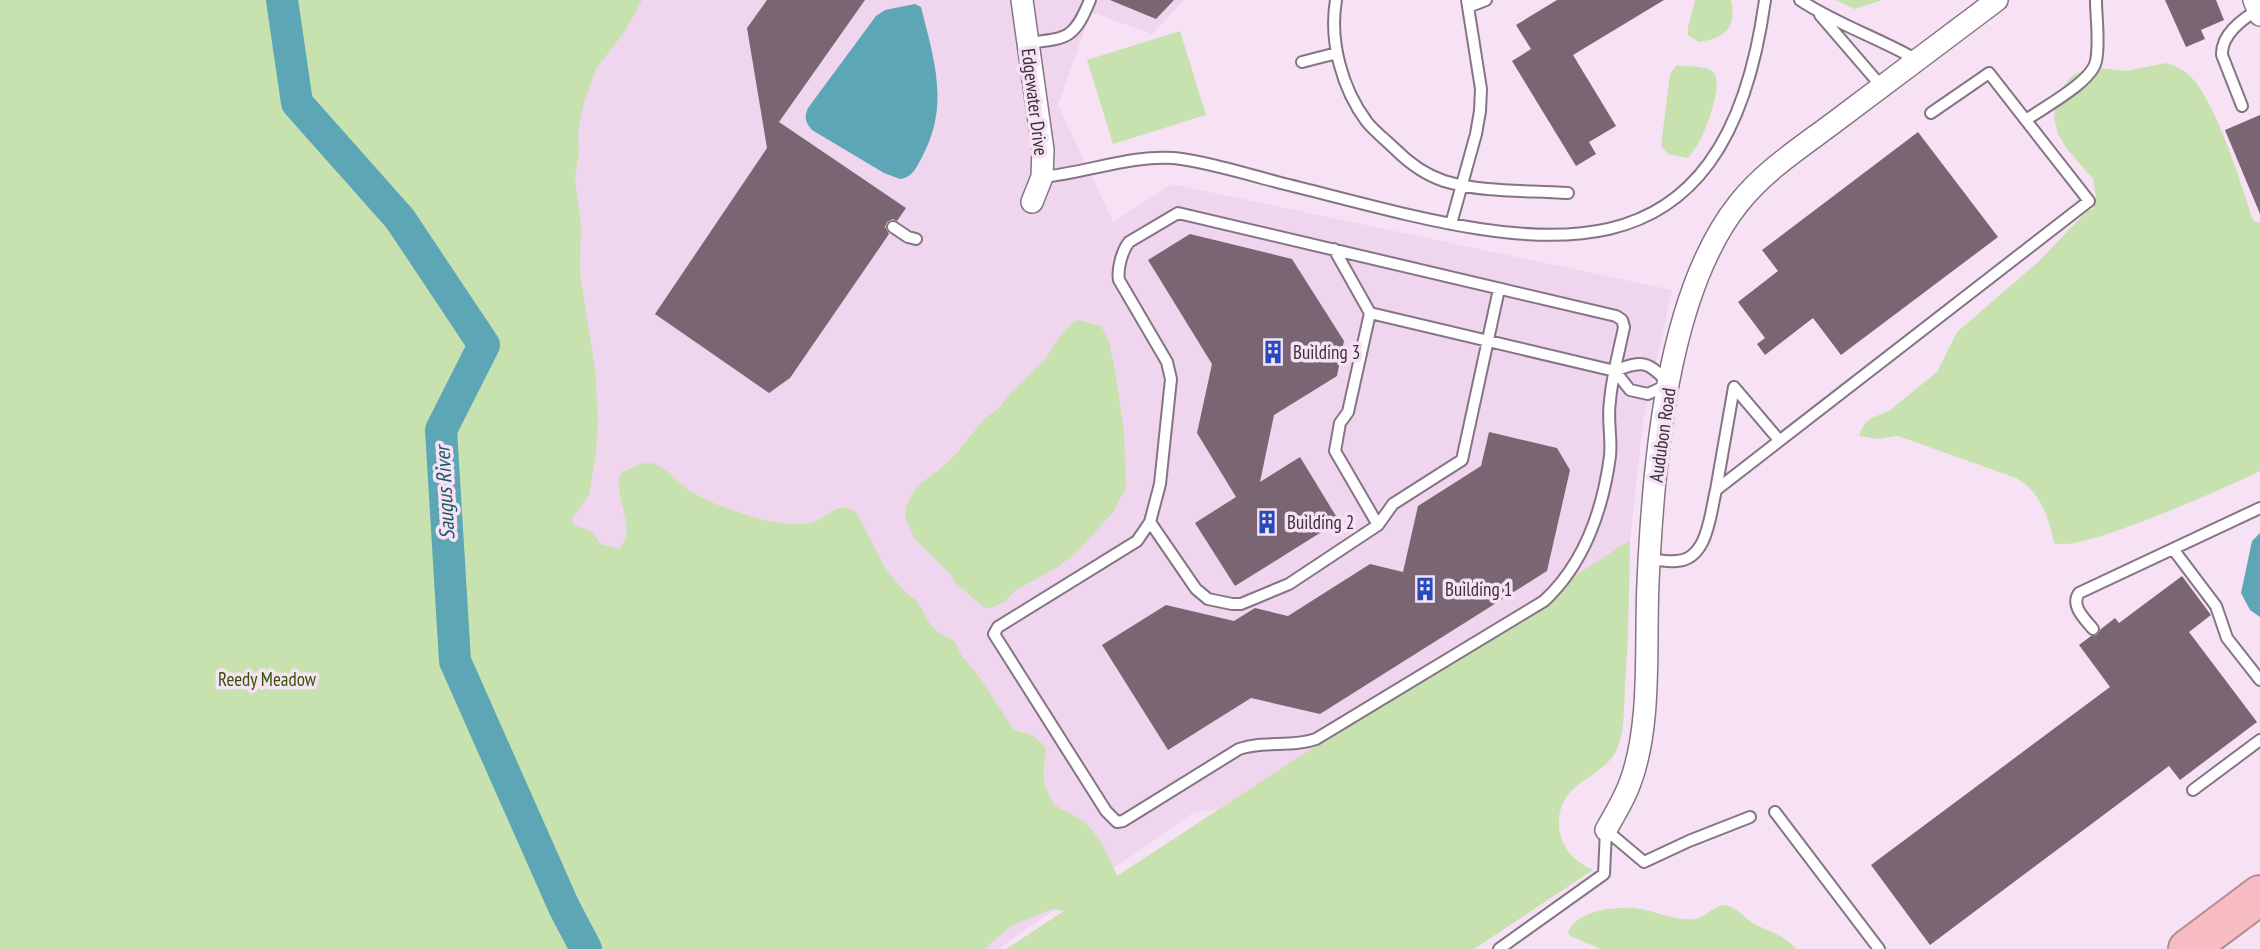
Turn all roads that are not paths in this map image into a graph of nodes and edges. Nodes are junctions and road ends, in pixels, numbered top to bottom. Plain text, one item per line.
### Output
1 (1022, 0) edge
2 (1090, 0) edge
3 (1336, 0) edge
4 (1486, 0) edge
5 (1765, 0) edge
6 (1800, 0) edge
7 (1997, 0) edge
8 (2096, 0) edge
9 (1468, 4) edge
10 (2257, 8) edge
11 (1816, 11) junction
12 (1028, 43) junction
13 (1337, 53) junction
14 (1917, 60) junction
15 (1302, 62) dead end
16 (1882, 87) junction
17 (2242, 106) dead end
18 (1931, 113) dead end
19 (2026, 120) junction
20 (1042, 177) junction
21 (1463, 185) junction
22 (1567, 192) dead end
23 (1032, 202) dead end
24 (1451, 224) junction
25 (893, 227) dead end
26 (916, 239) dead end
27 (1334, 249) junction
28 (1499, 289) junction
29 (1370, 313) junction
30 (1487, 342) junction
31 (1615, 371) junction
32 (1669, 384) junction
33 (1779, 440) junction
34 (1716, 490) junction
35 (2260, 508) edge
36 (1150, 522) junction
37 (1378, 525) junction
38 (2173, 549) junction
39 (1649, 559) junction
40 (2093, 629) dead end
41 (2260, 680) edge
42 (2260, 740) edge
43 (2193, 790) dead end
44 (1775, 812) dead end
45 (1751, 817) dead end
46 (1605, 830) junction
47 (2260, 895) edge
48 (1499, 949) edge
49 (1879, 949) edge
50 (2188, 949) edge

1 - 12 street, Edgewater Drive
2 - 12 lane
3 - 13 lane
4 - 9 lane
5 - 24 lane
6 - 11 lane
7 - 14 street, Audubon Road
8 - 19 lane
9 - 21 lane
10 - 17 lane
11 - 14 lane
11 - 16 lane
12 - 20 street, Edgewater Drive
13 - 15 lane
13 - 21 lane
14 - 16 street, Audubon Road
16 - 32 street, Audubon Road
18 - 19 lane
19 - 33 lane
20 - 23 street, Edgewater Drive
20 - 24 lane
21 - 22 lane
21 - 24 lane
25 - 26 lane
27 - 28 lane
27 - 29 lane
27 - 36 lane
28 - 30 lane
28 - 31 lane
29 - 30 lane
29 - 37 lane
30 - 31 lane
30 - 37 lane
31 - 32 lane
31 - 32 lane
31 - 36 lane
32 - 39 street, Audubon Road
33 - 34 lane
33 - 34 lane
34 - 39 lane
35 - 38 lane
36 - 37 lane
38 - 40 lane
38 - 41 lane
39 - 46 street, Audubon Road
42 - 43 lane
44 - 49 lane
45 - 46 lane
46 - 48 lane, Audubon Road
47 - 50 highway

